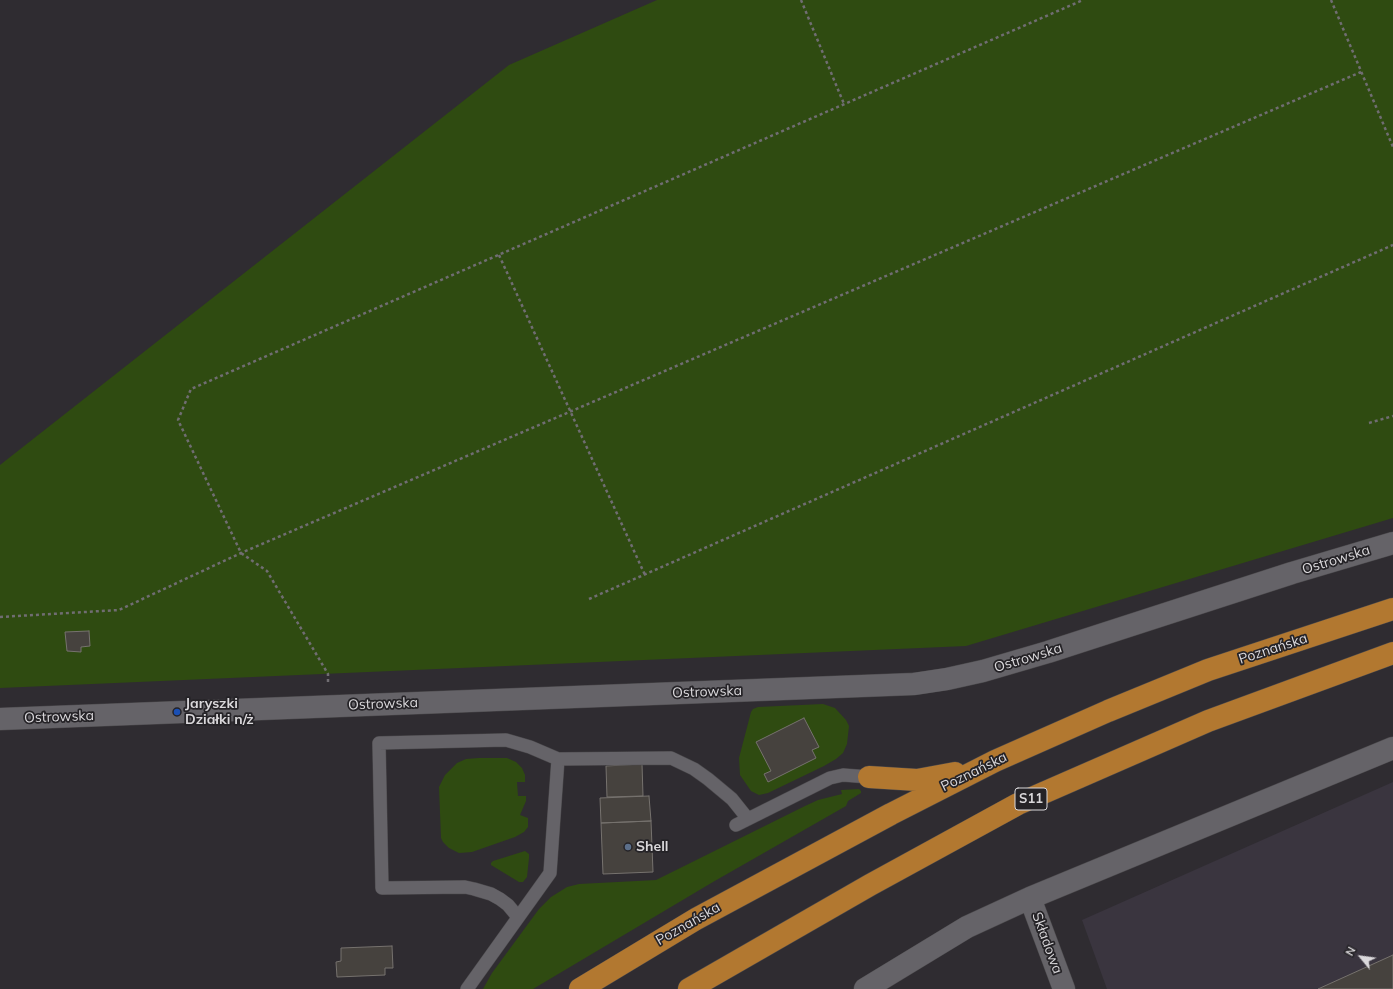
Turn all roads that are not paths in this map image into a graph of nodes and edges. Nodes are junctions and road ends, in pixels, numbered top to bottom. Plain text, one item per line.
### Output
1 (1393, 542) edge
2 (1393, 609) edge
3 (1393, 653) edge
4 (0, 719) edge
5 (1393, 748) edge
6 (558, 759) junction
7 (995, 761) junction
8 (869, 777) joint
9 (1030, 898) junction
10 (518, 917) junction
11 (467, 989) edge
12 (580, 989) edge
13 (689, 989) edge
14 (865, 989) edge
15 (1064, 989) edge

1 - 4 street, Ostrowska
2 - 7 highway, Poznańska
3 - 13 highway, S11
5 - 9 street
6 - 8 lane
6 - 10 lane
6 - 10 lane
7 - 8 highway
7 - 12 highway, Poznańska
9 - 14 street
9 - 15 street, Składowa
10 - 11 lane

